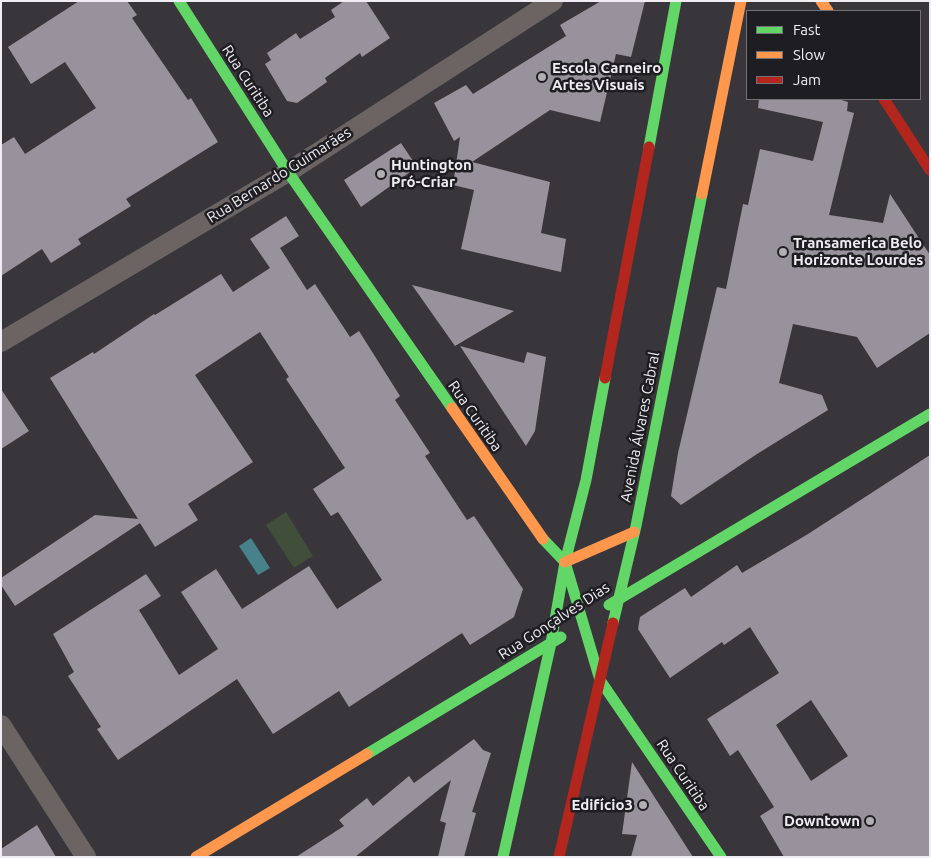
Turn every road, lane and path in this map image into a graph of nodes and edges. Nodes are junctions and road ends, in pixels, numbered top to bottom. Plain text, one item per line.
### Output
1 (179, 1) edge
2 (553, 1) edge
3 (676, 1) edge
4 (741, 1) edge
5 (885, 100) edge
6 (930, 170) edge
7 (288, 172) junction
8 (1, 342) edge
9 (930, 414) edge
10 (634, 532) junction
11 (564, 562) junction
12 (618, 598) junction
13 (575, 628) junction
14 (551, 643) junction
15 (600, 680) junction
16 (1, 725) edge
17 (86, 857) edge
18 (196, 857) edge
19 (503, 857) edge
20 (559, 857) edge
21 (721, 857) edge

1 - 7 street, Rua Curitiba
2 - 7 street, Rua Bernardo Guimarães
3 - 11 street
4 - 10 street, Avenida Álvares Cabral
5 - 6 street
7 - 8 street, Rua Bernardo Guimarães
7 - 11 street, Rua Curitiba
9 - 12 street, Rua Gonçalves Dias
10 - 11 street
10 - 12 street, Avenida Álvares Cabral
11 - 13 street, Rua Curitiba
11 - 14 street
12 - 13 street, Rua Gonçalves Dias
12 - 15 street, Avenida Álvares Cabral
13 - 14 street, Rua Gonçalves Dias
13 - 15 street, Rua Curitiba
14 - 18 street, Rua Gonçalves Dias
14 - 19 street
15 - 20 street, Avenida Álvares Cabral
15 - 21 street, Rua Curitiba
16 - 17 street

